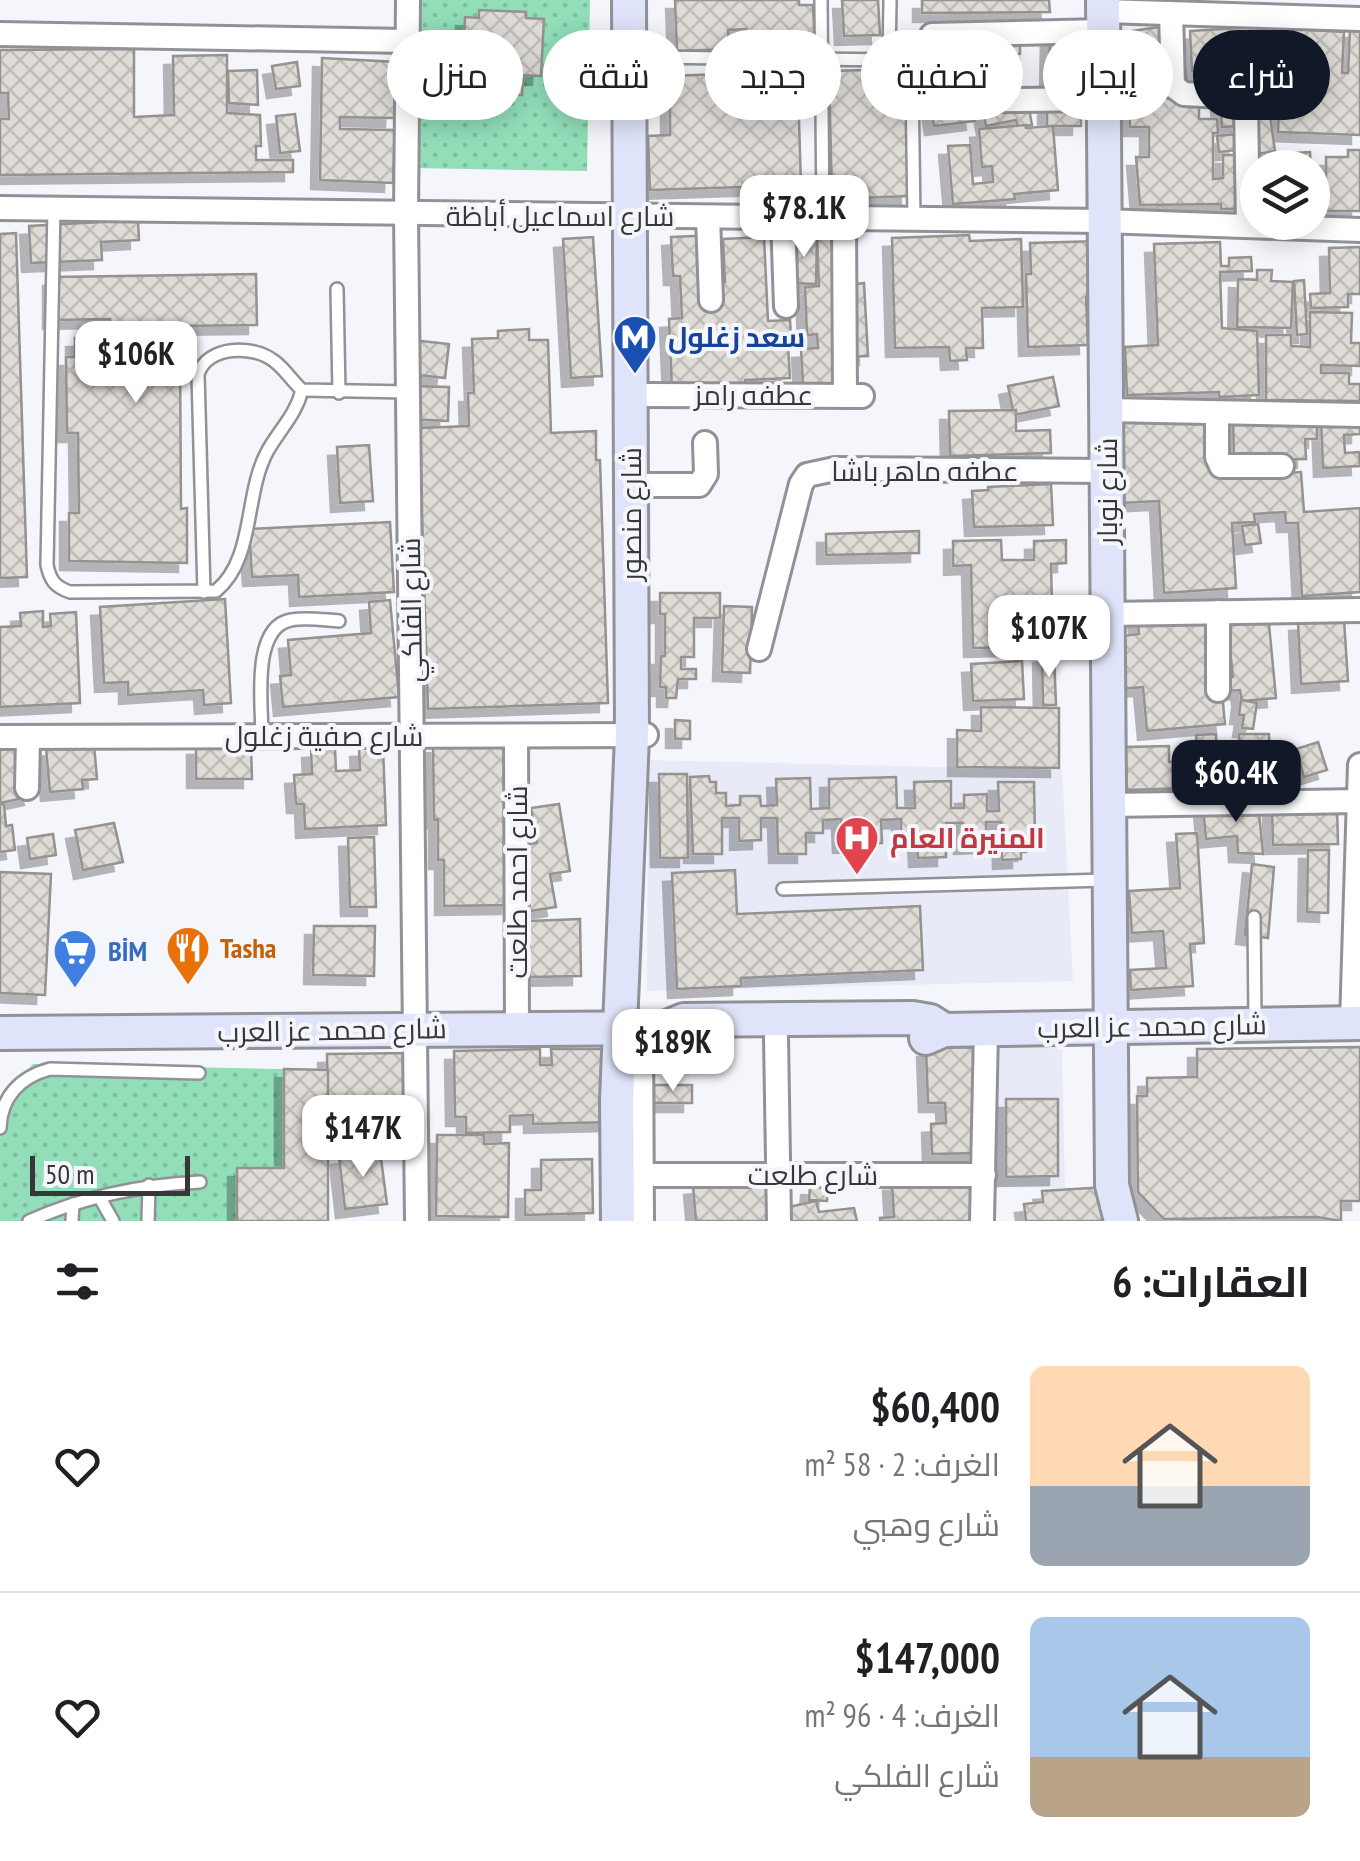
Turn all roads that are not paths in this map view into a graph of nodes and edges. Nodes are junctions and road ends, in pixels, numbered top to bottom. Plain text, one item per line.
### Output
1 (408, 0) edge
2 (629, 0) edge
3 (647, 0) edge
4 (822, 0) edge
5 (890, 0) edge
6 (1171, 13) junction
7 (1103, 14) edge
8 (1360, 19) edge
9 (407, 30) edge
10 (647, 30) edge
11 (822, 30) edge
12 (890, 30) edge
13 (966, 30) edge
14 (0, 34) edge
15 (387, 41) edge
16 (1193, 94) edge
17 (406, 120) edge
18 (643, 120) edge
19 (827, 120) edge
20 (913, 120) edge
21 (1103, 120) edge
22 (1246, 120) edge
23 (1247, 150) edge
24 (0, 208) edge
25 (54, 208) junction
26 (406, 214) junction
27 (638, 216) junction
28 (708, 217) junction
29 (784, 218) junction
30 (834, 220) junction
31 (914, 220) junction
32 (1103, 222) junction
33 (1240, 226) edge
34 (1330, 229) edge
35 (1360, 230) edge
36 (337, 289) dead end
37 (711, 300) dead end
38 (786, 306) dead end
39 (302, 390) junction
40 (339, 392) junction
41 (408, 392) junction
42 (647, 395) junction
43 (1107, 410) junction
44 (1217, 413) junction
45 (1360, 415) edge
46 (704, 443) dead end
47 (1282, 466) dead end
48 (1105, 471) junction
49 (647, 485) junction
50 (204, 592) junction
51 (1360, 610) edge
52 (1218, 612) junction
53 (1108, 614) junction
54 (340, 621) dead end
55 (758, 650) dead end
56 (1218, 690) dead end
57 (640, 735) junction
58 (262, 736) junction
59 (412, 736) junction
60 (516, 736) junction
61 (0, 737) edge
62 (28, 737) junction
63 (1360, 765) edge
64 (27, 788) dead end
65 (1359, 801) edge
66 (1110, 806) junction
67 (1110, 880) junction
68 (782, 889) dead end
69 (1254, 917) dead end
70 (1356, 1023) edge
71 (1255, 1024) junction
72 (1110, 1027) junction
73 (416, 1028) junction
74 (517, 1028) junction
75 (642, 1028) junction
76 (986, 1029) junction
77 (944, 1030) junction
78 (776, 1036) junction
79 (3, 1037) edge
80 (199, 1073) dead end
81 (0, 1128) edge
82 (642, 1174) junction
83 (779, 1175) junction
84 (984, 1175) junction
85 (200, 1182) dead end
86 (149, 1185) junction
87 (100, 1198) junction
88 (74, 1204) junction
89 (29, 1221) edge
90 (72, 1221) edge
91 (113, 1221) edge
92 (148, 1221) edge
93 (418, 1221) edge
94 (618, 1221) edge
95 (642, 1221) edge
96 (779, 1221) edge
97 (982, 1221) edge
98 (1121, 1221) edge

1 - 9 street, شارع الفلكي
2 - 27 street, شارع منصور
3 - 10 street, شارع منصور
4 - 11 lane
5 - 12 lane
6 - 7 street
6 - 8 street
6 - 16 street
7 - 13 street
14 - 15 street
17 - 26 street, شارع الفلكي
18 - 27 street, شارع منصور
19 - 30 lane
20 - 31 lane
21 - 32 street, شارع نوبار
22 - 23 street
24 - 25 street, شارع اسماعيل أباظة
25 - 26 street, شارع اسماعيل أباظة
25 - 50 lane
26 - 27 street, شارع اسماعيل أباظة
26 - 41 street, شارع الفلكي
27 - 28 street, شارع اسماعيل أباظة
27 - 42 street, شارع منصور
27 - 57 street, شارع منصور
28 - 29 street, شارع اسماعيل أباظة
28 - 37 street
29 - 30 street, شارع اسماعيل أباظة
29 - 38 street
30 - 31 street, شارع اسماعيل أباظة
30 - 42 street, عطفه رامز
31 - 32 street, شارع اسماعيل أباظة
32 - 33 street, شارع اسماعيل أباظة
32 - 43 street, شارع نوبار
34 - 35 street, شارع اسماعيل أباظة
36 - 40 lane
39 - 40 lane
39 - 50 lane
39 - 50 lane
40 - 41 lane
41 - 59 street, شارع الفلكي
42 - 49 street, شارع منصور
43 - 44 street
43 - 48 street, شارع نوبار
44 - 45 street
44 - 47 street
46 - 49 street
48 - 53 street, شارع نوبار
48 - 55 street, عطفه ماهر باشا
49 - 57 street, شارع منصور
51 - 52 street
52 - 53 street
52 - 56 street
53 - 66 street, شارع نوبار
54 - 58 lane
57 - 60 street, شارع صفية زغلول
57 - 75 street, شارع منصور
58 - 59 street, شارع صفية زغلول
58 - 62 street, شارع صفية زغلول
59 - 60 street, شارع صفية زغلول
59 - 73 street, شارع الفلكي
60 - 74 street, شارع احمد طلعت
61 - 62 street, شارع صفية زغلول
62 - 64 street
63 - 65 street
65 - 66 street
65 - 70 street
66 - 67 street, شارع نوبار
67 - 68 lane
67 - 72 street, شارع نوبار
69 - 71 lane
70 - 71 street, شارع محمد عز العرب
71 - 72 street, شارع محمد عز العرب
72 - 76 street, شارع محمد عز العرب
72 - 98 street, شارع نوبار
73 - 74 street, شارع محمد عز العرب
73 - 79 street, شارع محمد عز العرب
73 - 93 street, شارع الفلكي
74 - 75 street, شارع محمد عز العرب
75 - 77 street, شارع محمد عز العرب
75 - 78 street, شارع محمد عز العرب
75 - 82 street
75 - 94 street, شارع منصور
76 - 77 street, شارع محمد عز العرب
76 - 84 street
77 - 78 street, شارع محمد عز العرب
78 - 83 street
80 - 81 lane
82 - 83 street, شارع طلعت
82 - 95 street
83 - 84 street, شارع طلعت
83 - 96 street
84 - 97 street
85 - 86 lane
86 - 87 lane
86 - 92 lane
87 - 88 lane
87 - 91 lane
88 - 89 lane
88 - 90 lane

